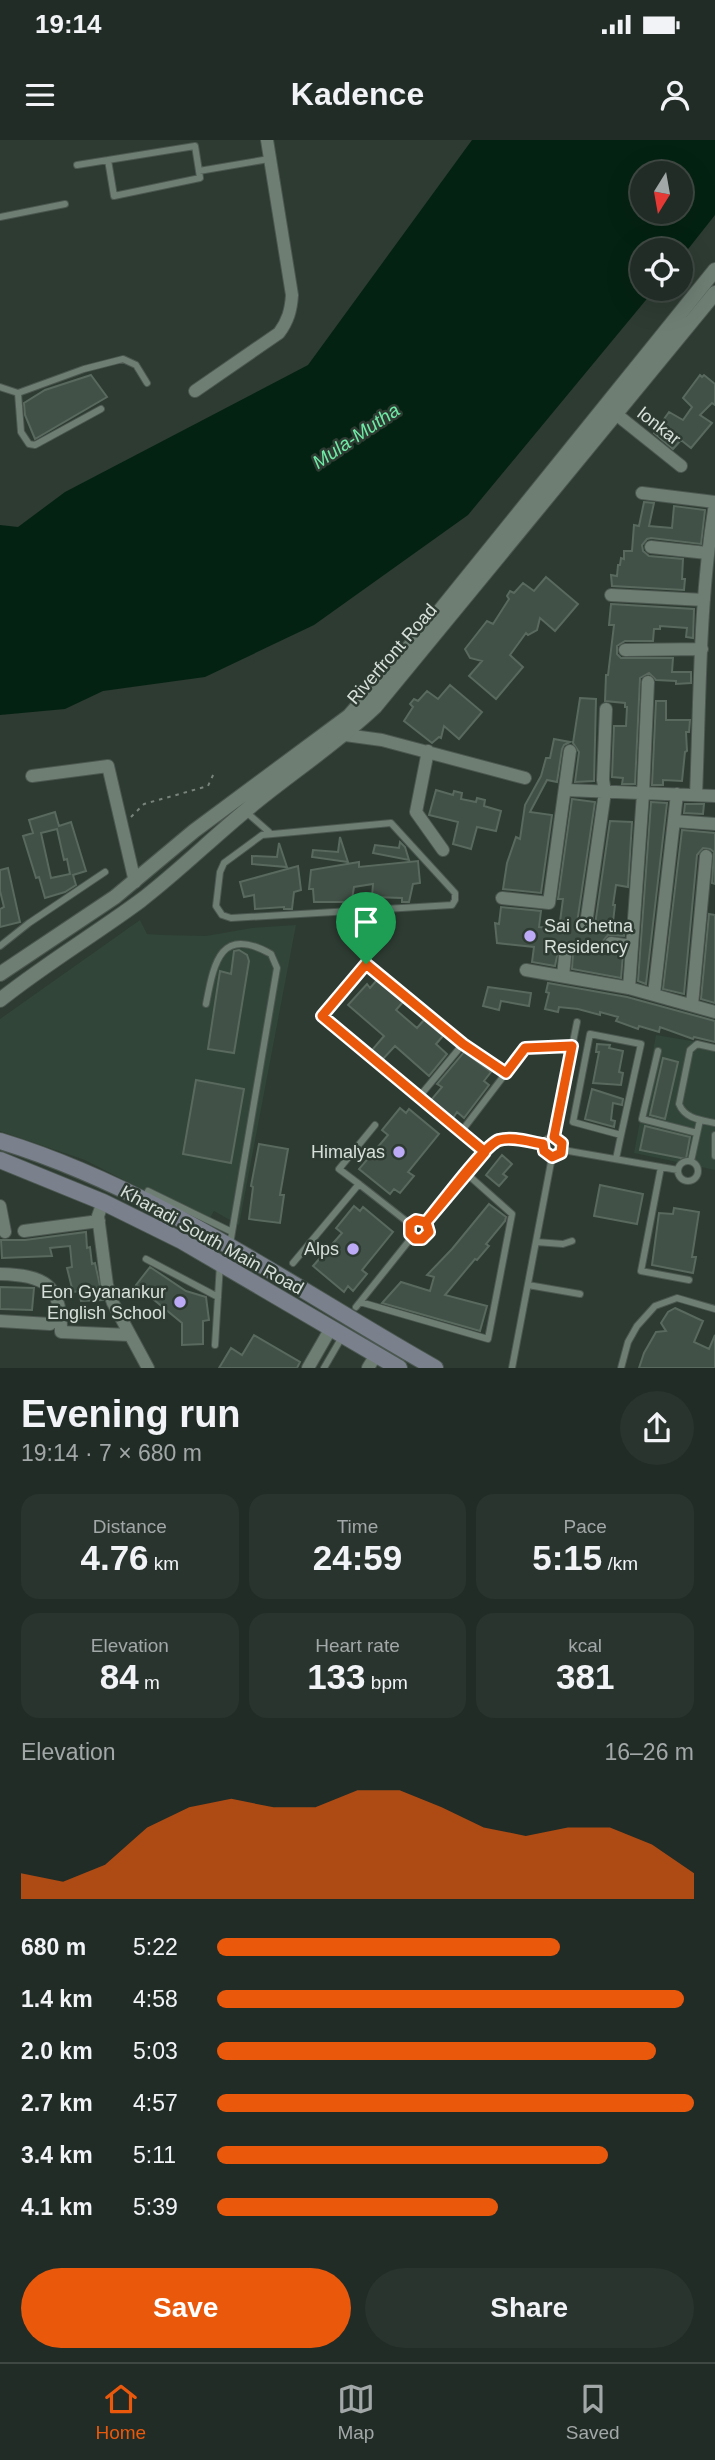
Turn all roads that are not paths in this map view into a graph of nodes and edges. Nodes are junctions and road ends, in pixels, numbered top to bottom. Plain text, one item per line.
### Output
1 (267, 140) edge
2 (271, 158) junction
3 (108, 160) junction
4 (76, 165) dead end
5 (200, 171) junction
6 (65, 204) dead end
7 (0, 216) edge
8 (715, 271) edge
9 (713, 299) edge
10 (147, 383) dead end
11 (0, 387) edge
12 (195, 391) dead end
13 (18, 393) junction
14 (102, 409) dead end
15 (615, 414) junction
16 (681, 466) dead end
17 (642, 493) dead end
18 (715, 503) edge
19 (651, 547) dead end
20 (707, 553) junction
21 (611, 595) dead end
22 (704, 600) junction
23 (702, 649) junction
24 (625, 650) dead end
25 (648, 682) dead end
26 (606, 709) dead end
27 (327, 734) junction
28 (345, 735) junction
29 (428, 751) junction
30 (570, 751) dead end
31 (32, 776) dead end
32 (525, 778) dead end
33 (566, 790) junction
34 (605, 792) junction
35 (643, 794) junction
36 (677, 794) junction
37 (696, 794) junction
38 (715, 796) edge
39 (244, 811) junction
40 (674, 821) junction
41 (715, 824) edge
42 (268, 832) junction
43 (443, 850) dead end
44 (706, 856) dead end
45 (104, 872) dead end
46 (135, 881) junction
47 (502, 898) dead end
48 (586, 924) dead end
49 (611, 943) dead end
50 (0, 946) edge
51 (632, 946) junction
52 (565, 956) dead end
53 (526, 970) dead end
54 (0, 974) edge
55 (563, 976) junction
56 (629, 988) junction
57 (654, 994) junction
58 (0, 1000) edge
59 (206, 1004) dead end
60 (692, 1005) junction
61 (715, 1012) edge
62 (577, 1023) dead end
63 (463, 1044) junction
64 (572, 1046) junction
65 (715, 1048) edge
66 (658, 1051) dead end
67 (506, 1073) junction
68 (419, 1097) junction
69 (701, 1120) junction
70 (715, 1123) edge
71 (375, 1125) dead end
72 (461, 1132) junction
73 (697, 1133) junction
74 (621, 1135) junction
75 (715, 1135) edge
76 (554, 1137) junction
77 (0, 1141) edge
78 (543, 1144) junction
79 (563, 1150) junction
80 (485, 1152) junction
81 (715, 1156) edge
82 (552, 1157) junction
83 (617, 1159) junction
84 (0, 1160) edge
85 (691, 1161) junction
86 (661, 1167) junction
87 (678, 1170) junction
88 (467, 1174) junction
89 (359, 1184) junction
90 (148, 1191) dead end
91 (103, 1202) junction
92 (0, 1206) edge
93 (99, 1221) junction
94 (426, 1222) junction
95 (410, 1224) junction
96 (24, 1231) dead end
97 (5, 1232) dead end
98 (412, 1237) junction
99 (231, 1239) junction
100 (572, 1241) dead end
101 (536, 1242) junction
102 (146, 1259) dead end
103 (221, 1262) junction
104 (293, 1263) dead end
105 (0, 1274) edge
106 (689, 1280) dead end
107 (528, 1285) junction
108 (580, 1294) dead end
109 (218, 1297) junction
110 (715, 1309) edge
111 (0, 1321) edge
112 (50, 1324) dead end
113 (337, 1332) junction
114 (130, 1335) junction
115 (215, 1345) dead end
116 (372, 1362) edge
117 (148, 1368) edge
118 (308, 1368) edge
119 (324, 1368) edge
120 (399, 1368) edge
121 (435, 1368) edge
122 (512, 1368) edge
123 (621, 1368) edge

1 - 2 street
2 - 5 lane
2 - 12 street
3 - 4 lane
3 - 5 lane
3 - 5 lane
6 - 7 lane
8 - 27 street, Riverfront Road
9 - 15 street, Riverfront Road
10 - 13 lane
11 - 13 lane
13 - 14 lane
15 - 16 street, lonkar
15 - 28 street, Riverfront Road
17 - 18 street
18 - 20 street
19 - 20 street
20 - 22 street
21 - 22 street
22 - 23 street
23 - 24 street
23 - 37 street
25 - 35 street
26 - 34 street
27 - 28 street
27 - 46 street, Riverfront Road
28 - 29 street
28 - 39 street, Riverfront Road
29 - 32 street
29 - 43 street
30 - 33 street
31 - 46 street
33 - 34 street
33 - 47 street
34 - 35 street
34 - 48 street
35 - 36 street
35 - 51 street
36 - 37 street
36 - 40 street
37 - 38 street
39 - 42 lane
39 - 58 street, Riverfront Road
40 - 41 street
40 - 57 street
42 - 42 lane
44 - 60 street
45 - 50 lane
46 - 54 street, Riverfront Road
49 - 51 street
51 - 56 street
52 - 55 street
53 - 55 street
55 - 56 street
56 - 57 street
57 - 60 street
59 - 99 lane
60 - 61 street
62 - 64 lane
63 - 67 lane
63 - 68 lane
63 - 68 lane
64 - 67 lane
64 - 76 lane
65 - 69 lane
66 - 73 lane
67 - 72 lane
68 - 72 lane
69 - 70 lane
69 - 73 lane
71 - 89 lane
72 - 80 lane
73 - 85 lane
74 - 74 lane
74 - 83 lane
75 - 81 lane
76 - 78 lane
76 - 79 lane
77 - 99 main road, Kharadi South Main Road
78 - 80 lane
78 - 82 lane
79 - 82 lane
79 - 83 lane
80 - 88 lane
82 - 101 lane
83 - 86 lane
84 - 91 main road, Kharadi South Main Road
85 - 87 lane
85 - 87 lane
86 - 87 lane
86 - 106 lane
88 - 94 lane
88 - 98 lane
89 - 95 lane
89 - 104 lane
90 - 99 lane
91 - 93 street
91 - 103 main road, Kharadi South Main Road
92 - 97 street
93 - 96 street
93 - 114 street
94 - 95 lane
94 - 98 lane
95 - 98 lane
99 - 121 main road, Kharadi South Main Road
100 - 101 lane
101 - 107 lane
102 - 109 lane
103 - 109 lane
103 - 113 main road, Kharadi South Main Road
105 - 114 street
107 - 108 lane
107 - 122 lane
109 - 115 lane
110 - 123 lane
111 - 112 street
113 - 116 main road, Kharadi South Main Road
113 - 118 street
113 - 119 lane
114 - 117 street
116 - 120 main road, Kharadi South Main Road

